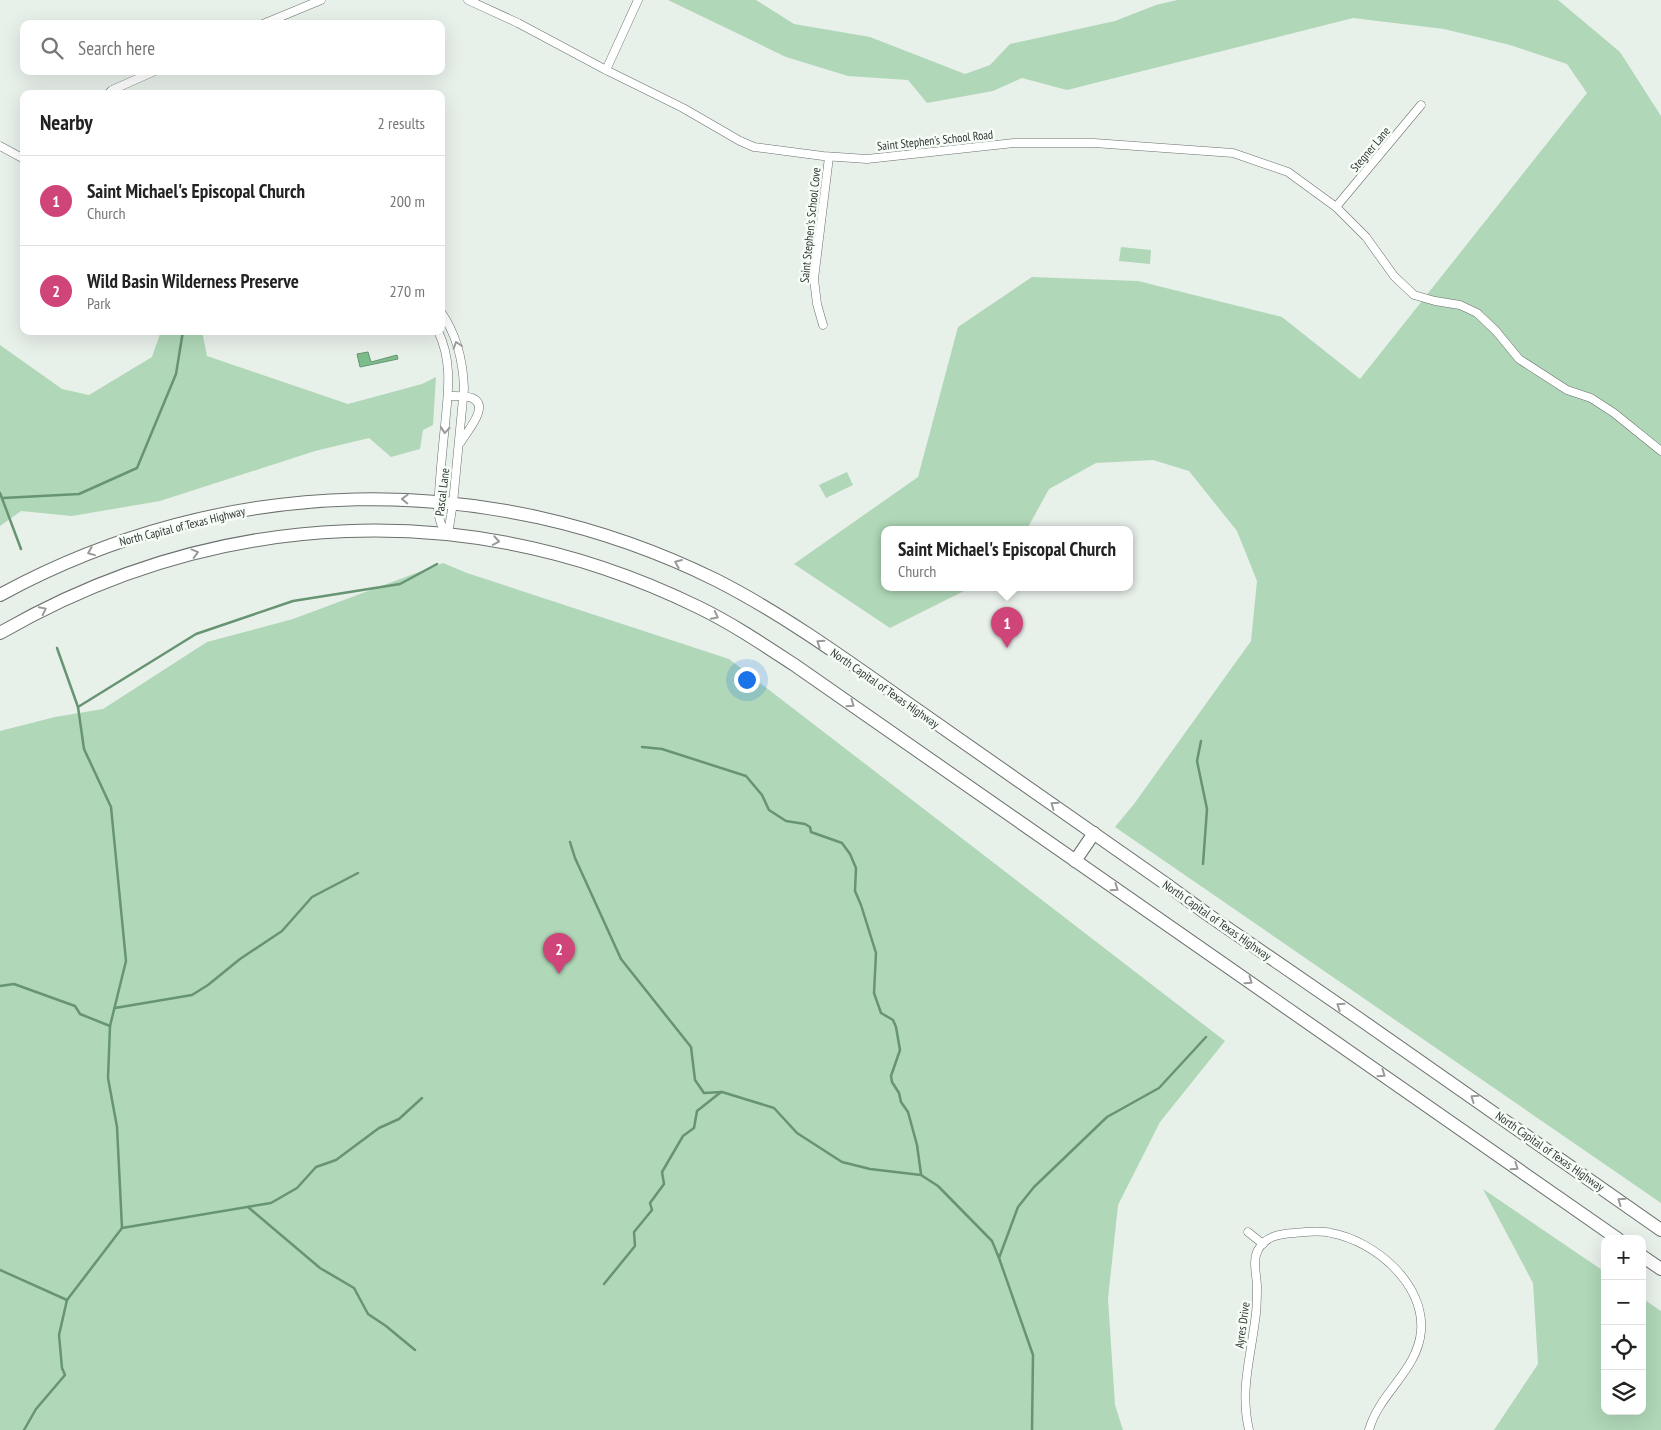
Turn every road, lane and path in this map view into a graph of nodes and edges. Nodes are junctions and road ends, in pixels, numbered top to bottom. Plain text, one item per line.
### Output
1 (321, 0) edge
2 (468, 0) edge
3 (638, 0) edge
4 (272, 20) edge
5 (606, 70) junction
6 (146, 75) edge
7 (112, 90) edge
8 (1421, 106) dead end
9 (0, 146) edge
10 (20, 157) edge
11 (829, 157) junction
12 (1336, 206) junction
13 (445, 319) edge
14 (823, 325) dead end
15 (440, 335) edge
16 (449, 370) junction
17 (464, 370) junction
18 (448, 396) junction
19 (464, 397) junction
20 (459, 451) junction
21 (1661, 451) edge
22 (439, 501) junction
23 (453, 503) junction
24 (448, 534) junction
25 (0, 595) edge
26 (0, 633) edge
27 (1094, 833) junction
28 (1075, 860) junction
29 (1661, 1230) edge
30 (1248, 1232) dead end
31 (1612, 1235) edge
32 (1263, 1244) junction
33 (1646, 1259) edge
34 (1661, 1269) edge
35 (1249, 1430) edge
36 (1369, 1430) edge

1 - 4 street
2 - 5 street, Saint Stephen's School Road
3 - 5 street
5 - 11 street, Saint Stephen's School Road
6 - 7 street
8 - 12 street, Stegner Lane
9 - 10 street
11 - 12 street, Saint Stephen's School Road
11 - 14 street, Saint Stephen's School Cove
12 - 21 street, Saint Stephen's School Road
17 -> 13 street, Pascal Lane
15 - 16 street, Pascal Lane
16 - 17 street
16 - 18 street, Pascal Lane
17 - 19 street, Pascal Lane
18 - 19 street
18 -> 22 street, Pascal Lane
19 - 20 street, Pascal Lane
19 - 20 street
20 - 23 street, Pascal Lane
22 - 23 highway, North Capital of Texas Highway
22 - 24 street, Pascal Lane
22 -> 25 highway, North Capital of Texas Highway
23 - 24 street, Pascal Lane
27 -> 23 highway, North Capital of Texas Highway
26 -> 24 highway
24 -> 28 highway
27 - 28 highway
29 -> 27 highway, North Capital of Texas Highway
28 -> 31 highway
30 - 32 street
32 - 35 street, Ayres Drive
32 - 36 street
33 - 34 highway

